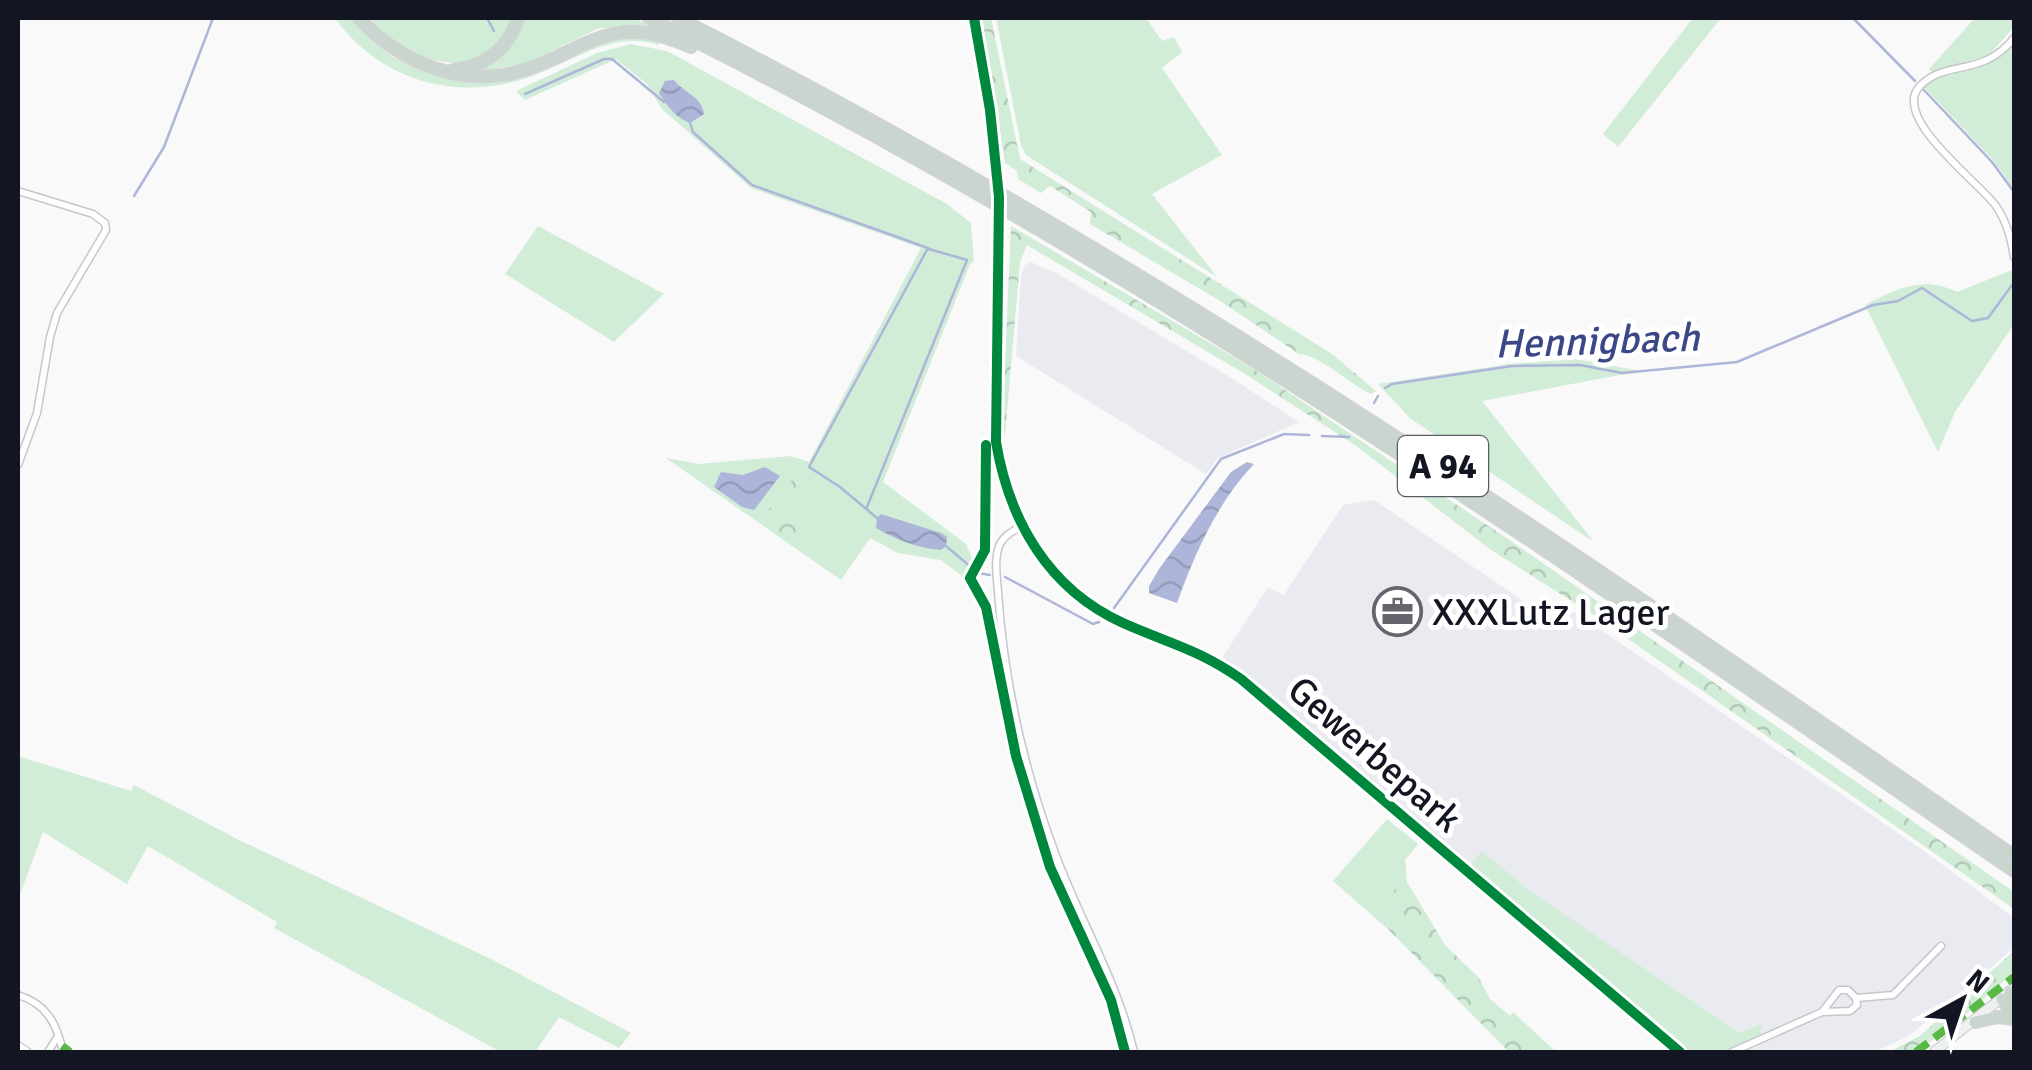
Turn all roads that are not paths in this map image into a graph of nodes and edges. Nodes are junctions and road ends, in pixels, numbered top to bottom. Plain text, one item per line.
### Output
1 (359, 18) edge
2 (518, 18) edge
3 (648, 18) edge
4 (678, 18) edge
5 (974, 18) edge
6 (2014, 38) edge
7 (713, 50) junction
8 (444, 70) junction
9 (18, 191) edge
10 (2014, 257) edge
11 (18, 465) edge
12 (1020, 526) junction
13 (2014, 856) edge
14 (2014, 871) edge
15 (1941, 946) dead end
16 (2010, 994) edge
17 (18, 995) edge
18 (1856, 998) junction
19 (1822, 1012) junction
20 (2014, 1018) edge
21 (1975, 1022) junction
22 (58, 1035) junction
23 (18, 1046) edge
24 (27, 1052) edge
25 (48, 1052) edge
26 (62, 1052) edge
27 (1134, 1052) edge
28 (1680, 1052) edge
29 (1732, 1052) edge
30 (1934, 1052) edge

1 - 8 highway
2 - 8 highway
3 - 7 highway, A 94
4 - 13 highway, A 94
5 - 12 street, Gewerbepark, bridge
6 - 10 street
7 - 8 highway
7 - 14 highway, A 94
9 - 11 street
12 - 27 street
12 - 28 street, Gewerbepark
15 - 18 street
16 - 20 highway
16 - 21 main road
17 - 22 street
18 - 19 street
18 - 19 street
19 - 29 street
20 - 21 highway
21 - 30 main road
22 - 25 street
22 - 26 street
23 - 24 street

